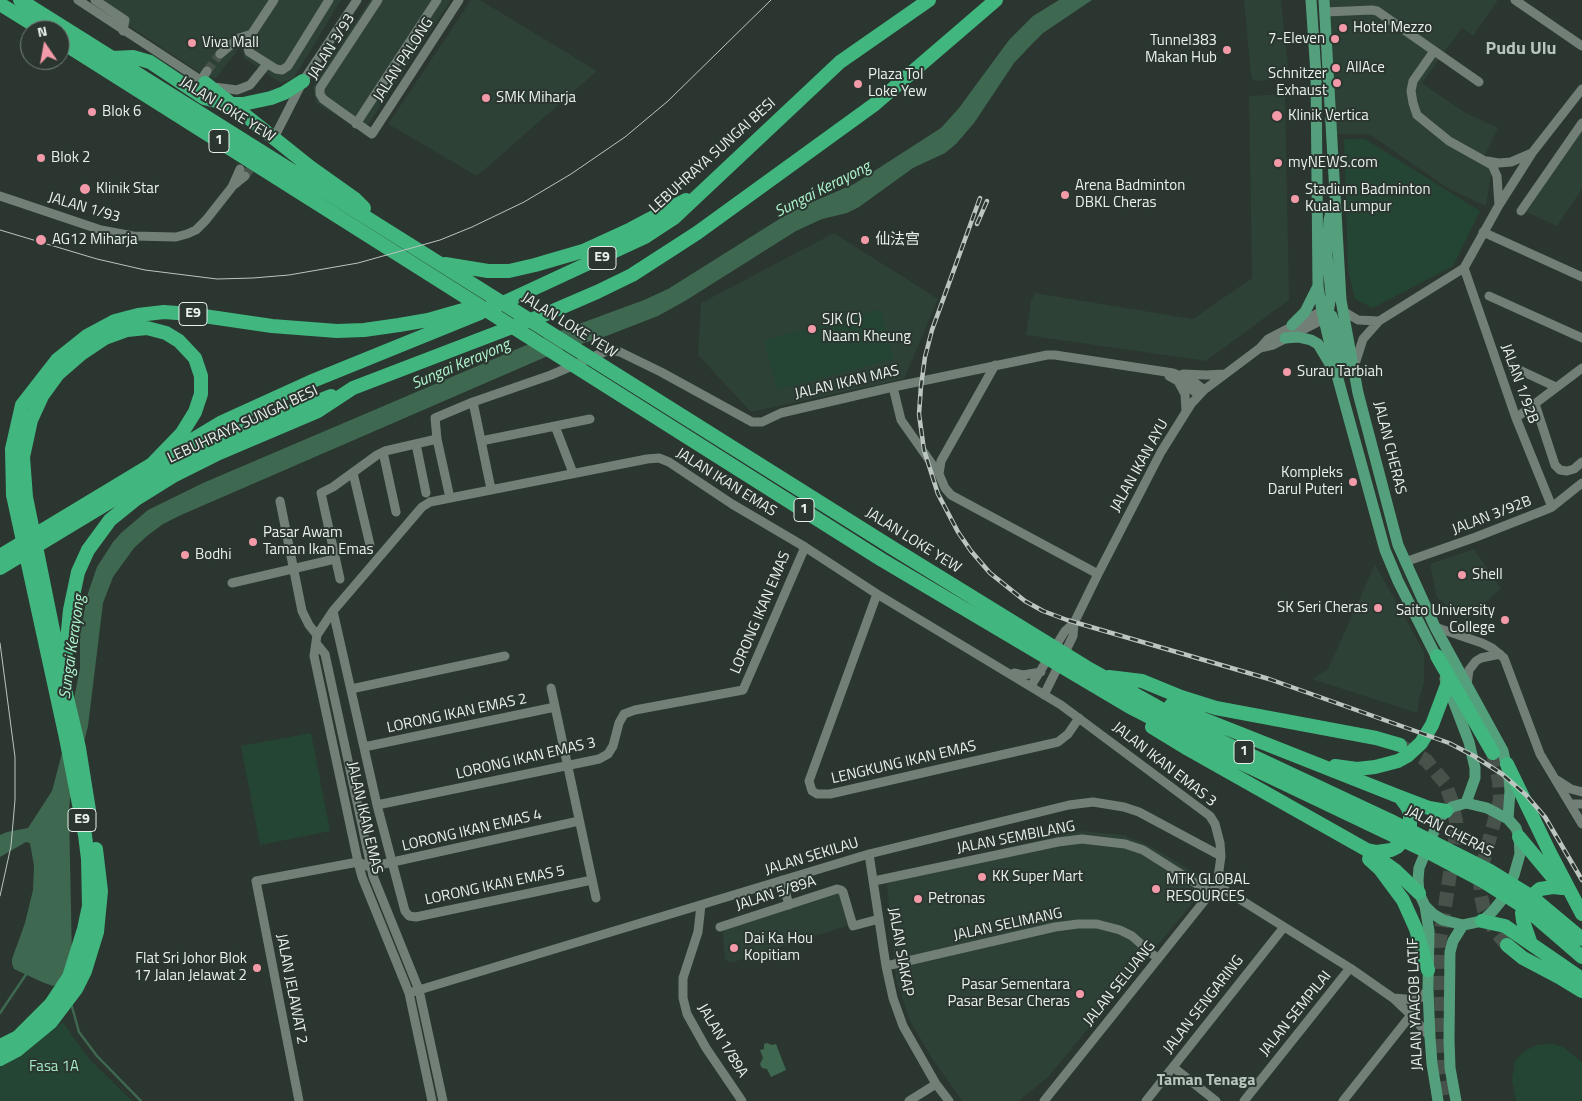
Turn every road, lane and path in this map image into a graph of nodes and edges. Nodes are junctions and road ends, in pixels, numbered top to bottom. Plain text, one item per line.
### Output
1 (20, 0) edge
2 (95, 0) edge
3 (274, 0) edge
4 (329, 0) edge
5 (357, 0) edge
6 (378, 0) edge
7 (437, 0) edge
8 (459, 0) edge
9 (929, 0) edge
10 (996, 0) edge
11 (1311, 0) edge
12 (1324, 0) edge
13 (1515, 0) edge
14 (85, 1) edge
15 (1526, 3) edge
16 (0, 4) edge
17 (1325, 12) junction
18 (26, 20) edge
19 (123, 31) junction
20 (252, 34) junction
21 (1582, 46) edge
22 (70, 48) edge
23 (1434, 51) junction
24 (220, 54) tunnel mouth
25 (112, 58) junction
26 (266, 64) junction
27 (207, 82) junction
28 (303, 82) junction
29 (1479, 82) dead end
30 (1582, 89) edge
31 (1582, 122) edge
32 (356, 124) junction
33 (272, 132) tunnel mouth
34 (372, 134) joint
35 (1532, 153) junction
36 (1487, 161) junction
37 (242, 172) tunnel mouth
38 (702, 192) junction
39 (0, 196) edge
40 (1334, 200) junction
41 (1499, 205) junction
42 (1521, 211) dead end
43 (382, 227) junction
44 (1483, 232) junction
45 (440, 263) junction
46 (1464, 268) junction
47 (1582, 277) edge
48 (1318, 286) junction
49 (1489, 296) dead end
50 (492, 308) junction
51 (1343, 311) junction
52 (1324, 314) junction
53 (1379, 321) junction
54 (1292, 325) junction
55 (1285, 338) junction
56 (1582, 338) edge
57 (1260, 348) junction
58 (995, 365) junction
59 (1513, 366) dead end
60 (1354, 367) junction
61 (1582, 368) edge
62 (1225, 374) junction
63 (1175, 377) junction
64 (1338, 378) junction
65 (893, 387) junction
66 (1556, 387) junction
67 (353, 388) junction
68 (1202, 392) junction
69 (1358, 393) junction
70 (473, 402) junction
71 (1535, 404) junction
72 (1186, 412) junction
73 (1516, 418) junction
74 (590, 419) dead end
75 (555, 426) junction
76 (437, 439) junction
77 (481, 441) junction
78 (416, 444) junction
79 (382, 452) junction
80 (1582, 462) edge
81 (152, 464) junction
82 (353, 473) junction
83 (573, 473) junction
84 (939, 474) junction
85 (1582, 483) edge
86 (491, 489) junction
87 (426, 493) dead end
88 (450, 498) junction
89 (280, 502) dead end
90 (1552, 507) junction
91 (84, 512) junction
92 (396, 512) dead end
93 (370, 546) dead end
94 (805, 547) junction
95 (0, 556) edge
96 (335, 559) junction
97 (1405, 562) junction
98 (0, 568) edge
99 (293, 570) junction
100 (1098, 574) junction
101 (340, 579) dead end
102 (232, 583) dead end
103 (877, 594) junction
104 (333, 611) junction
105 (1074, 623) junction
106 (1435, 627) junction
107 (1024, 636) junction
108 (317, 639) junction
109 (1500, 654) junction
110 (505, 656) dead end
111 (1437, 656) junction
112 (1009, 672) junction
113 (1041, 672) junction
114 (1084, 672) junction
115 (1103, 677) junction
116 (1053, 678) junction
117 (64, 681) junction
118 (1448, 685) junction
119 (1467, 685) junction
120 (1031, 686) junction
121 (551, 688) dead end
122 (351, 689) junction
123 (743, 690) joint
124 (1044, 695) junction
125 (1061, 705) junction
126 (1130, 706) junction
127 (555, 707) junction
128 (1080, 718) junction
129 (1400, 745) tunnel mouth
130 (364, 747) junction
131 (1493, 753) tunnel mouth
132 (1315, 763) junction
133 (1507, 764) junction
134 (568, 766) junction
135 (1555, 778) junction
136 (1582, 792) edge
137 (1400, 797) junction
138 (1466, 803) junction
139 (1571, 804) junction
140 (1582, 804) edge
141 (376, 805) junction
142 (1446, 811) junction
143 (1508, 819) junction
144 (579, 821) junction
145 (1582, 824) edge
146 (1386, 826) junction
147 (1519, 837) junction
148 (1351, 841) junction
149 (1367, 850) junction
150 (869, 854) junction
151 (1221, 856) junction
152 (358, 862) junction
153 (391, 863) junction
154 (370, 867) junction
155 (592, 880) junction
156 (782, 880) junction
157 (874, 881) junction
158 (1217, 885) junction
159 (1562, 888) junction
160 (1211, 893) junction
161 (596, 898) dead end
162 (1422, 900) junction
163 (701, 905) junction
164 (789, 905) junction
165 (1582, 914) edge
166 (879, 919) junction
167 (1482, 921) junction
168 (1463, 925) junction
169 (720, 927) dead end
170 (1284, 927) junction
171 (1567, 934) junction
172 (1582, 939) edge
173 (1531, 944) junction
174 (1507, 945) tunnel mouth
175 (1582, 957) edge
176 (1158, 959) junction
177 (886, 966) junction
178 (1350, 968) junction
179 (1449, 977) junction
180 (1582, 979) edge
181 (1428, 981) junction
182 (419, 990) junction
183 (1582, 991) edge
184 (409, 993) junction
185 (1393, 998) junction
186 (1412, 1015) junction
187 (1430, 1037) junction
188 (0, 1046) edge
189 (0, 1059) edge
190 (1173, 1067) junction
191 (936, 1084) junction
192 (299, 1101) edge
193 (432, 1101) edge
194 (444, 1101) edge
195 (742, 1101) edge
196 (909, 1101) edge
197 (949, 1101) edge
198 (1044, 1101) edge
199 (1146, 1101) edge
200 (1216, 1101) edge
201 (1244, 1101) edge
202 (1343, 1101) edge
203 (1438, 1101) edge
204 (1456, 1101) edge

1 - 25 highway, JALAN LOKE YEW / 1
2 - 19 street
3 - 20 street
4 - 26 street
5 - 28 street
6 - 32 street, JALAN 3/93
7 - 32 street
8 - 34 street, JALAN PALONG
9 - 38 highway, LEBUHRAYA SUNGAI BESI / E9
10 - 67 highway, LEBUHRAYA SUNGAI BESI / E9
11 - 48 main road, JALAN CHERAS
12 - 17 main road, JALAN CHERAS
13 - 15 street
14 - 19 street
15 - 21 street
16 - 18 highway
17 - 23 street
17 - 40 main road, JALAN CHERAS
19 - 27 street
20 - 24 street
20 - 26 street
22 - 107 highway, JALAN LOKE YEW / 1
23 - 29 street
23 - 36 street
25 - 28 highway
25 - 43 highway, JALAN LOKE YEW / 1
26 - 27 street
27 - 43 highway
28 - 33 street
30 - 35 street
31 - 42 street
32 - 34 street, JALAN 3/93
35 - 36 street
35 - 41 street
36 - 41 street
37 - 39 street, JALAN 1/93
38 - 45 highway
38 - 50 highway, LEBUHRAYA SUNGAI BESI / E9
40 - 51 main road, JALAN CHERAS
40 - 52 main road
41 - 44 street
43 - 45 highway, JALAN LOKE YEW / 1
44 - 46 street
44 - 47 street
45 - 107 highway, JALAN LOKE YEW / 1
46 - 53 street
46 - 73 street, JALAN 1/92B
48 - 52 main road, JALAN CHERAS
48 - 54 main road
49 - 56 street
50 - 81 highway
50 - 188 highway, LEBUHRAYA SUNGAI BESI / E9
51 - 53 street
51 - 60 main road, JALAN CHERAS
52 - 54 street, JALAN IKAN AYU
52 - 55 street, JALAN IKAN AYU
52 - 64 main road, JALAN CHERAS
52 - 69 main road
53 - 60 street
54 - 57 street, JALAN IKAN AYU
55 - 57 street, JALAN IKAN AYU
55 - 64 main road
57 - 62 street, JALAN IKAN AYU
58 - 63 street, JALAN IKAN MAS
58 - 65 street, JALAN IKAN MAS
58 - 84 street
59 - 66 street
60 - 69 main road, JALAN CHERAS
61 - 66 street
62 - 63 street
62 - 68 street, JALAN IKAN AYU
63 - 68 street, JALAN IKAN MAS
63 - 72 street
64 - 111 main road, JALAN CHERAS
65 - 70 street, JALAN IKAN MAS
65 - 84 street
66 - 71 street
67 - 91 highway
67 - 117 highway, LEBUHRAYA SUNGAI BESI / E9
68 - 72 street, JALAN IKAN AYU
69 - 97 main road, JALAN CHERAS
70 - 76 street, JALAN IKAN MAS
70 - 77 street
71 - 73 street
71 - 80 street
72 - 100 street, JALAN IKAN AYU
73 - 90 street, JALAN 1/92B
74 - 75 street
75 - 77 street
75 - 83 street
76 - 78 street
76 - 88 street
77 - 86 street
78 - 79 street
78 - 87 street
79 - 82 street
79 - 92 street
81 - 91 highway
81 - 117 highway
82 - 93 street
82 - 96 street
83 - 86 street, JALAN IKAN EMAS
83 - 94 street, JALAN IKAN EMAS
84 - 100 street
85 - 90 street, JALAN 3/92B
86 - 88 street, JALAN IKAN EMAS
88 - 104 street, JALAN IKAN EMAS
89 - 99 street
90 - 97 street, JALAN 3/92B
91 - 95 highway
91 - 98 highway
94 - 103 street, JALAN IKAN EMAS
94 - 123 street, LORONG IKAN EMAS
96 - 99 street
96 - 101 street
97 - 106 main road, JALAN CHERAS
99 - 102 street
99 - 108 street
100 - 105 street, JALAN IKAN AYU
103 - 112 street, JALAN IKAN EMAS
103 - 128 street, LENGKUNG IKAN EMAS
104 - 108 street, JALAN IKAN EMAS
104 - 122 street
105 - 113 street, JALAN IKAN AYU
105 - 116 street, JALAN IKAN AYU
106 - 109 street
106 - 119 main road, JALAN CHERAS
107 - 114 highway, JALAN LOKE YEW / 1
108 - 152 street, JALAN IKAN EMAS
108 - 154 street, JALAN IKAN EMAS
109 - 119 street
109 - 135 street
110 - 122 street
111 - 118 main road, JALAN CHERAS
111 - 131 highway
112 - 113 street
112 - 120 street, JALAN IKAN EMAS
113 - 120 street, JALAN IKAN AYU
114 - 115 highway, JALAN LOKE YEW / 1
114 - 126 highway, JALAN LOKE YEW / 1
115 - 129 highway
115 - 132 highway
115 - 146 highway, JALAN CHERAS / 1
116 - 124 street, JALAN IKAN AYU
116 - 125 street
117 - 189 highway, LEBUHRAYA SUNGAI BESI / E9
118 - 132 highway
118 - 138 main road, JALAN CHERAS
119 - 133 main road, JALAN CHERAS
120 - 124 street, JALAN IKAN EMAS
121 - 127 street
122 - 130 street
123 - 134 street, LORONG IKAN EMAS 3
124 - 125 street, JALAN IKAN EMAS 3
125 - 128 street, JALAN IKAN EMAS 3
126 - 146 highway, JALAN CHERAS / 1
126 - 148 highway
127 - 130 street, LORONG IKAN EMAS 2
127 - 134 street
128 - 151 street, JALAN IKAN EMAS 3
130 - 141 street
132 - 137 highway
133 - 143 main road, JALAN CHERAS
133 - 165 highway
134 - 141 street, LORONG IKAN EMAS 3
134 - 144 street
135 - 136 street
135 - 139 street
137 - 142 highway
137 - 149 highway
138 - 142 main road
138 - 143 main road
139 - 140 street
139 - 145 street
141 - 153 street
142 - 162 main road
143 - 147 main road
144 - 153 street, LORONG IKAN EMAS 4
144 - 155 street
146 - 171 highway, JALAN CHERAS / 1
147 - 159 highway
147 - 167 main road
148 - 149 highway
148 - 181 highway
149 - 162 highway
150 - 151 street, JALAN SEKILAU
150 - 156 street, JALAN SEKILAU
150 - 157 street, JALAN SIAKAP
151 - 158 street, JALAN IKAN EMAS 3
152 - 154 street
152 - 184 street, JALAN IKAN EMAS
152 - 192 street, JALAN JELAWAT 2
153 - 154 street, LORONG IKAN EMAS 4
153 - 155 street, LORONG IKAN EMAS 5
154 - 182 street, JALAN IKAN EMAS
155 - 161 street
156 - 163 street, JALAN SEKILAU
156 - 164 street
157 - 160 street, JALAN SEMBILANG
157 - 166 street, JALAN SIAKAP
158 - 160 street, JALAN SELUANG
158 - 170 street
159 - 165 highway
159 - 173 highway
160 - 176 street, JALAN SELUANG
162 - 168 main road
162 - 181 main road, JALAN YAACOB LATIF
163 - 182 street, JALAN SEKILAU
163 - 195 street, JALAN 1/89A
164 - 166 street, JALAN 5/89A
164 - 169 street, JALAN 5/89A
166 - 177 street, JALAN SIAKAP
167 - 168 main road
167 - 173 highway
168 - 179 main road
170 - 178 street
170 - 190 street, JALAN SENGARING
171 - 172 highway, JALAN CHERAS / 1
171 - 175 highway, JALAN CHERAS / 1
173 - 180 highway
174 - 183 highway
176 - 177 street, JALAN SELIMANG
176 - 198 street, JALAN SELUANG
177 - 191 street, JALAN SIAKAP
178 - 185 street
178 - 201 street, JALAN SEMPILAI
179 - 181 main road
179 - 204 main road
181 - 185 street
181 - 187 main road, JALAN YAACOB LATIF
182 - 184 street, JALAN SEKILAU
182 - 194 street, JALAN IKAN EMAS
184 - 193 street, JALAN IKAN EMAS
185 - 186 street
186 - 187 street
186 - 202 street
187 - 203 main road, JALAN YAACOB LATIF
190 - 199 street, JALAN SENGARING
190 - 200 street
191 - 196 street
191 - 197 street, JALAN SIAKAP

